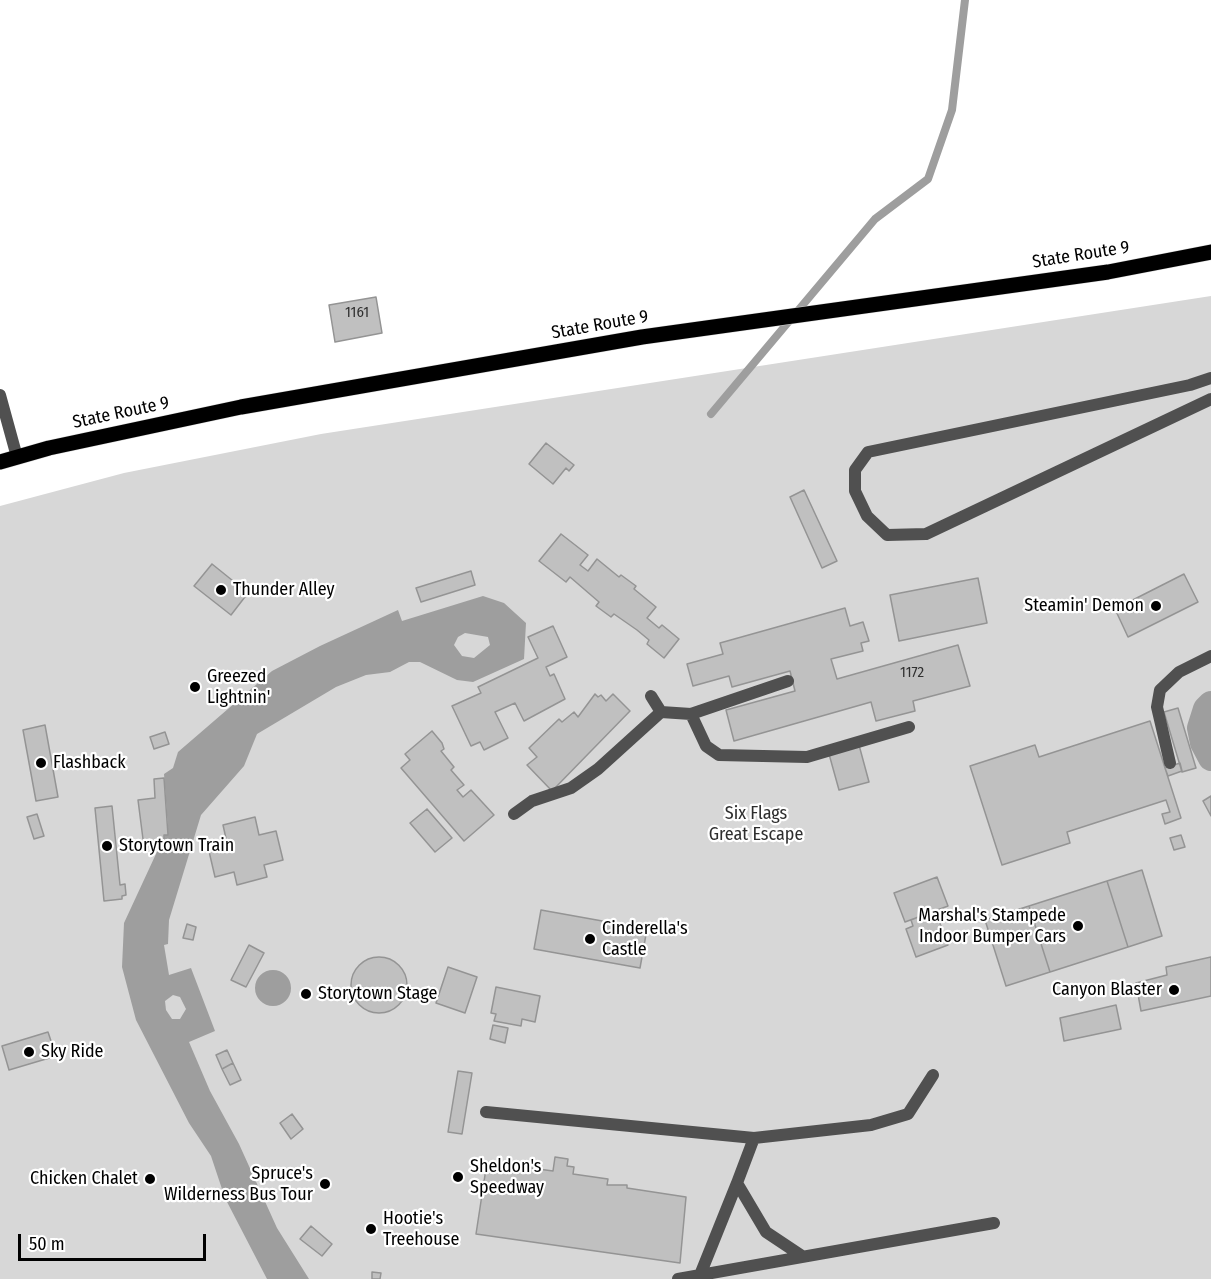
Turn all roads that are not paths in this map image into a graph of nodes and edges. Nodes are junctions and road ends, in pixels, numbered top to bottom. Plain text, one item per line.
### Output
1 (1211, 252) edge
2 (1211, 378) edge
3 (0, 395) edge
4 (1211, 399) edge
5 (17, 457) junction
6 (0, 462) edge
7 (1211, 656) edge
8 (788, 681) dead end
9 (651, 696) dead end
10 (661, 712) junction
11 (691, 714) junction
12 (909, 727) dead end
13 (1170, 763) dead end
14 (514, 814) dead end
15 (933, 1076) dead end
16 (486, 1112) dead end
17 (754, 1138) junction
18 (736, 1183) junction
19 (994, 1223) dead end
20 (802, 1256) junction
21 (700, 1275) junction
22 (678, 1279) edge

1 - 5 main road, State Route 9
2 - 4 lane
3 - 5 lane
5 - 6 main road, State Route 9
7 - 13 lane
8 - 11 lane
9 - 10 lane
10 - 11 lane
10 - 14 lane
11 - 12 lane
15 - 17 lane
16 - 17 lane
17 - 18 lane
18 - 20 lane
18 - 21 lane
19 - 20 lane
20 - 21 lane
21 - 22 lane

